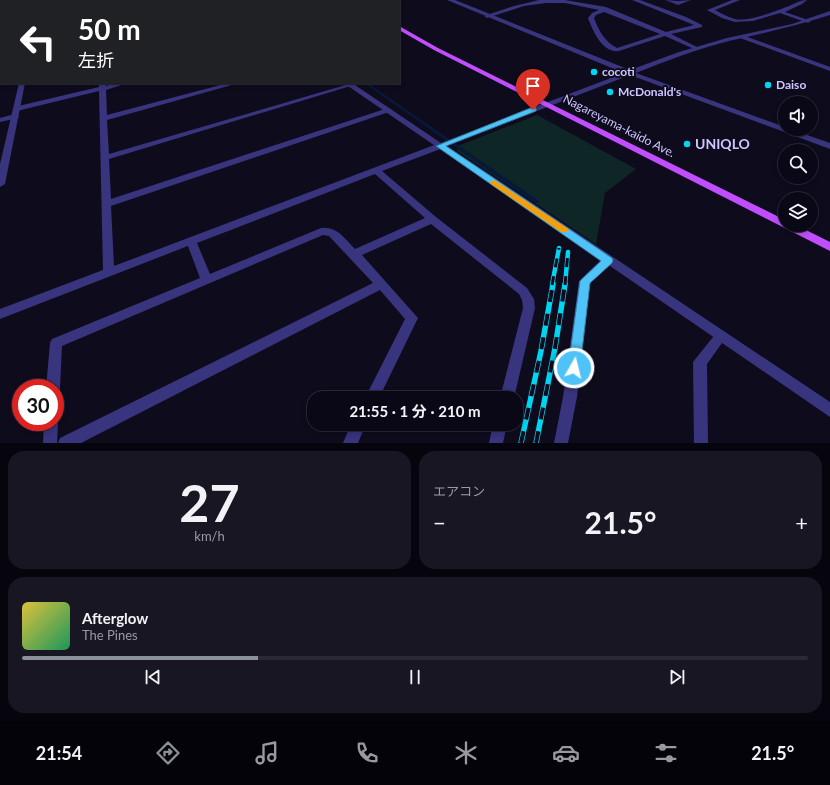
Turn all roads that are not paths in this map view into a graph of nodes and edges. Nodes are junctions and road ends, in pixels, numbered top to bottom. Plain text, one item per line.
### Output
1 (450, 0) edge
2 (635, 0) edge
3 (668, 0) edge
4 (688, 0) edge
5 (738, 0) edge
6 (804, 0) edge
7 (579, 1) edge
8 (606, 9) junction
9 (778, 11) junction
10 (830, 13) edge
11 (487, 16) junction
12 (808, 21) junction
13 (400, 29) edge
14 (666, 34) junction
15 (742, 37) junction
16 (696, 48) junction
17 (830, 69) edge
18 (630, 72) junction
19 (22, 84) edge
20 (118, 84) edge
21 (232, 84) edge
22 (349, 84) edge
23 (103, 86) edge
24 (547, 104) junction
25 (388, 111) junction
26 (16, 112) junction
27 (104, 118) junction
28 (0, 120) edge
29 (440, 146) junction
30 (830, 146) edge
31 (104, 158) junction
32 (375, 170) junction
33 (0, 184) edge
34 (107, 204) junction
35 (432, 219) junction
36 (778, 221) edge
37 (800, 232) edge
38 (191, 241) junction
39 (830, 247) edge
40 (354, 254) junction
41 (608, 260) junction
42 (109, 273) junction
43 (207, 280) junction
44 (382, 284) junction
45 (0, 314) edge
46 (721, 336) junction
47 (54, 379) edge
48 (376, 391) edge
49 (509, 391) edge
50 (830, 410) edge
51 (51, 431) edge
52 (356, 431) edge
53 (499, 431) edge
54 (50, 443) edge
55 (65, 443) edge
56 (350, 443) edge
57 (496, 443) edge
58 (561, 443) edge
59 (702, 443) edge

1 - 11 street
2 - 14 street
3 - 4 street
5 - 9 street
6 - 9 street
7 - 8 street
7 - 11 street
8 - 14 street
8 - 14 street
9 - 12 street
10 - 12 street
11 - 18 street
12 - 15 street
13 - 24 main road, Nagareyama-kaido Ave.
14 - 16 street
15 - 16 street
15 - 17 street
16 - 18 street
18 - 24 street
18 - 30 street
19 - 26 street
20 - 23 street
21 - 27 street
22 - 25 street
22 - 31 street
23 - 26 street
23 - 27 street
24 - 29 street
24 - 36 main road, Nagareyama-kaido Ave.
25 - 29 street
25 - 34 street
26 - 28 street
26 - 33 street
27 - 31 street
29 - 32 street
29 - 41 street
31 - 34 street
32 - 35 street
32 - 38 street
34 - 42 street
35 - 40 street
35 - 49 street
37 - 39 main road, Nagareyama-kaido Ave.
38 - 42 street
38 - 43 street
40 - 43 street
40 - 44 street
41 - 46 street
41 - 58 street
42 - 45 street
43 - 47 street
44 - 48 street
44 - 55 street
46 - 50 street
46 - 59 street
51 - 54 street
52 - 56 street
53 - 57 street

